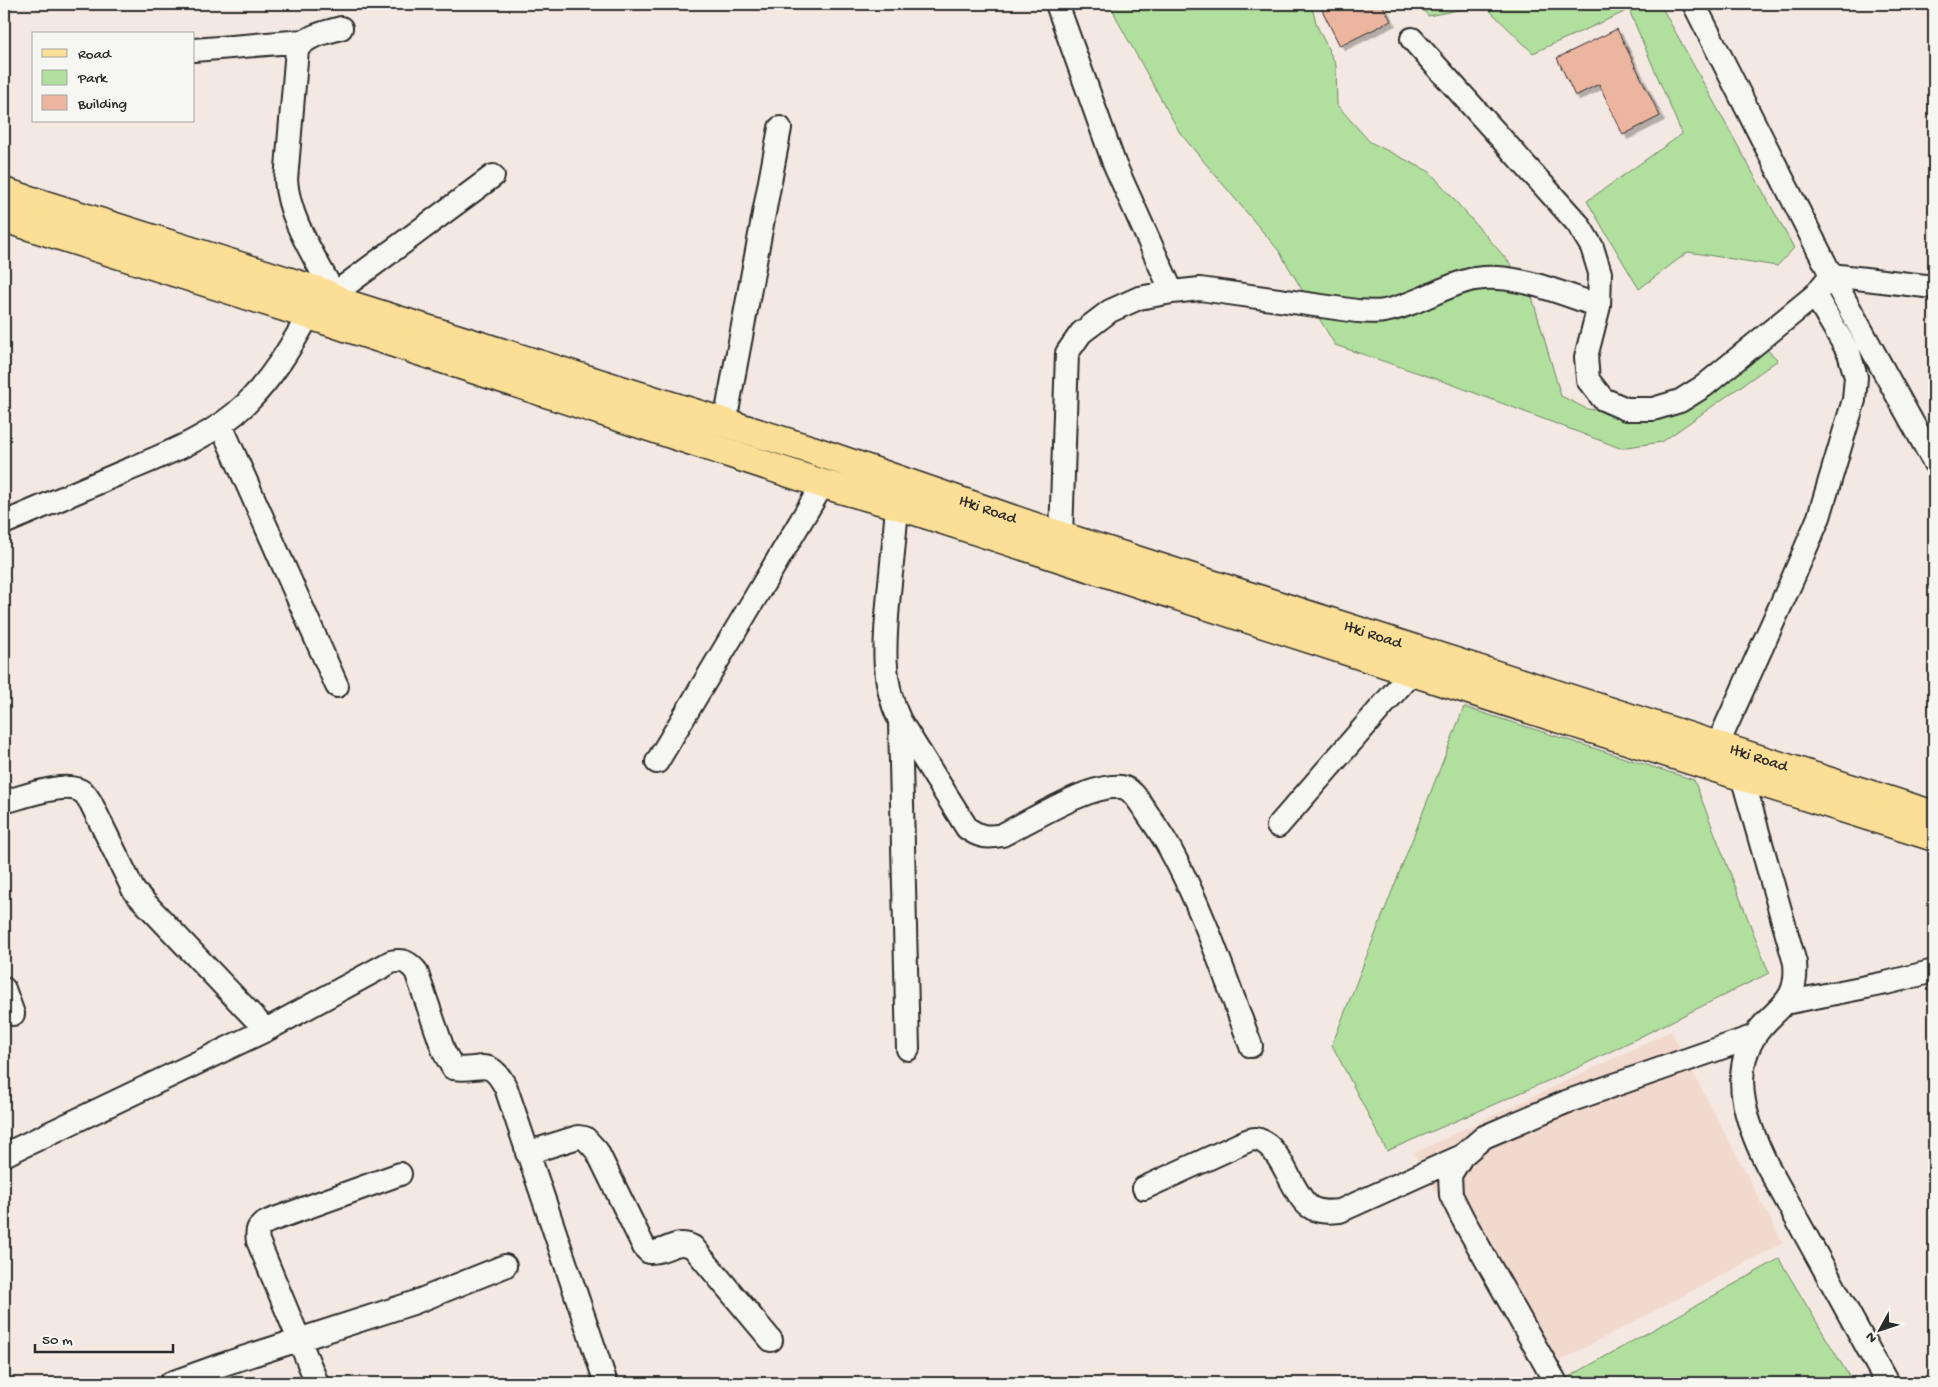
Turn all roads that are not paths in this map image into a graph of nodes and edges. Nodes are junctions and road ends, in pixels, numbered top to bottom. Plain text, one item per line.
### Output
1 (1057, 4) edge
2 (1694, 4) edge
3 (340, 28) dead end
4 (1412, 39) dead end
5 (304, 41) junction
6 (195, 50) edge
7 (780, 128) dead end
8 (493, 176) dead end
9 (4, 192) edge
10 (4, 218) edge
11 (1831, 275) junction
12 (1934, 287) edge
13 (1172, 292) junction
14 (1815, 295) junction
15 (328, 301) junction
16 (1599, 306) junction
17 (221, 425) junction
18 (737, 426) junction
19 (1934, 462) edge
20 (810, 479) junction
21 (897, 505) junction
22 (4, 523) edge
23 (1061, 536) junction
24 (1412, 672) junction
25 (337, 686) dead end
26 (900, 721) junction
27 (1731, 757) junction
28 (657, 762) dead end
29 (4, 802) edge
30 (1934, 815) edge
31 (1278, 826) dead end
32 (1934, 837) edge
33 (1934, 971) edge
34 (4, 990) edge
35 (1785, 1003) junction
36 (13, 1014) dead end
37 (266, 1030) junction
38 (1755, 1036) junction
39 (1251, 1046) dead end
40 (908, 1049) dead end
41 (527, 1153) junction
42 (4, 1155) edge
43 (1462, 1156) junction
44 (400, 1174) dead end
45 (1144, 1188) dead end
46 (506, 1266) dead end
47 (299, 1340) junction
48 (771, 1340) dead end
49 (604, 1377) dead end
50 (171, 1383) edge
51 (317, 1383) edge
52 (1556, 1383) edge
53 (1887, 1383) edge

1 - 13 street
2 - 11 street
3 - 5 street
4 - 16 street
5 - 6 street
5 - 15 street
7 - 18 street
8 - 15 street
9 - 15 main road
10 - 15 main road
11 - 12 street
11 - 14 street
11 - 19 street
13 - 16 street
13 - 23 street
14 - 16 street
14 - 27 street
15 - 17 street
15 - 18 main road, Itki Road
15 - 20 main road
17 - 22 street
17 - 25 street
18 - 23 main road, Itki Road
20 - 21 main road
20 - 28 street
21 - 24 main road
21 - 26 street
23 - 27 main road, Itki Road
24 - 27 main road
24 - 31 street
26 - 39 street
26 - 40 street
27 - 30 main road, Itki Road
27 - 32 main road
27 - 35 street
29 - 37 street
33 - 35 street
34 - 36 street
35 - 38 street
37 - 41 street
37 - 42 street
38 - 43 street
38 - 53 street
41 - 48 street
41 - 49 street
43 - 45 street
43 - 52 street
44 - 47 street
46 - 47 street
47 - 50 street
47 - 51 street

